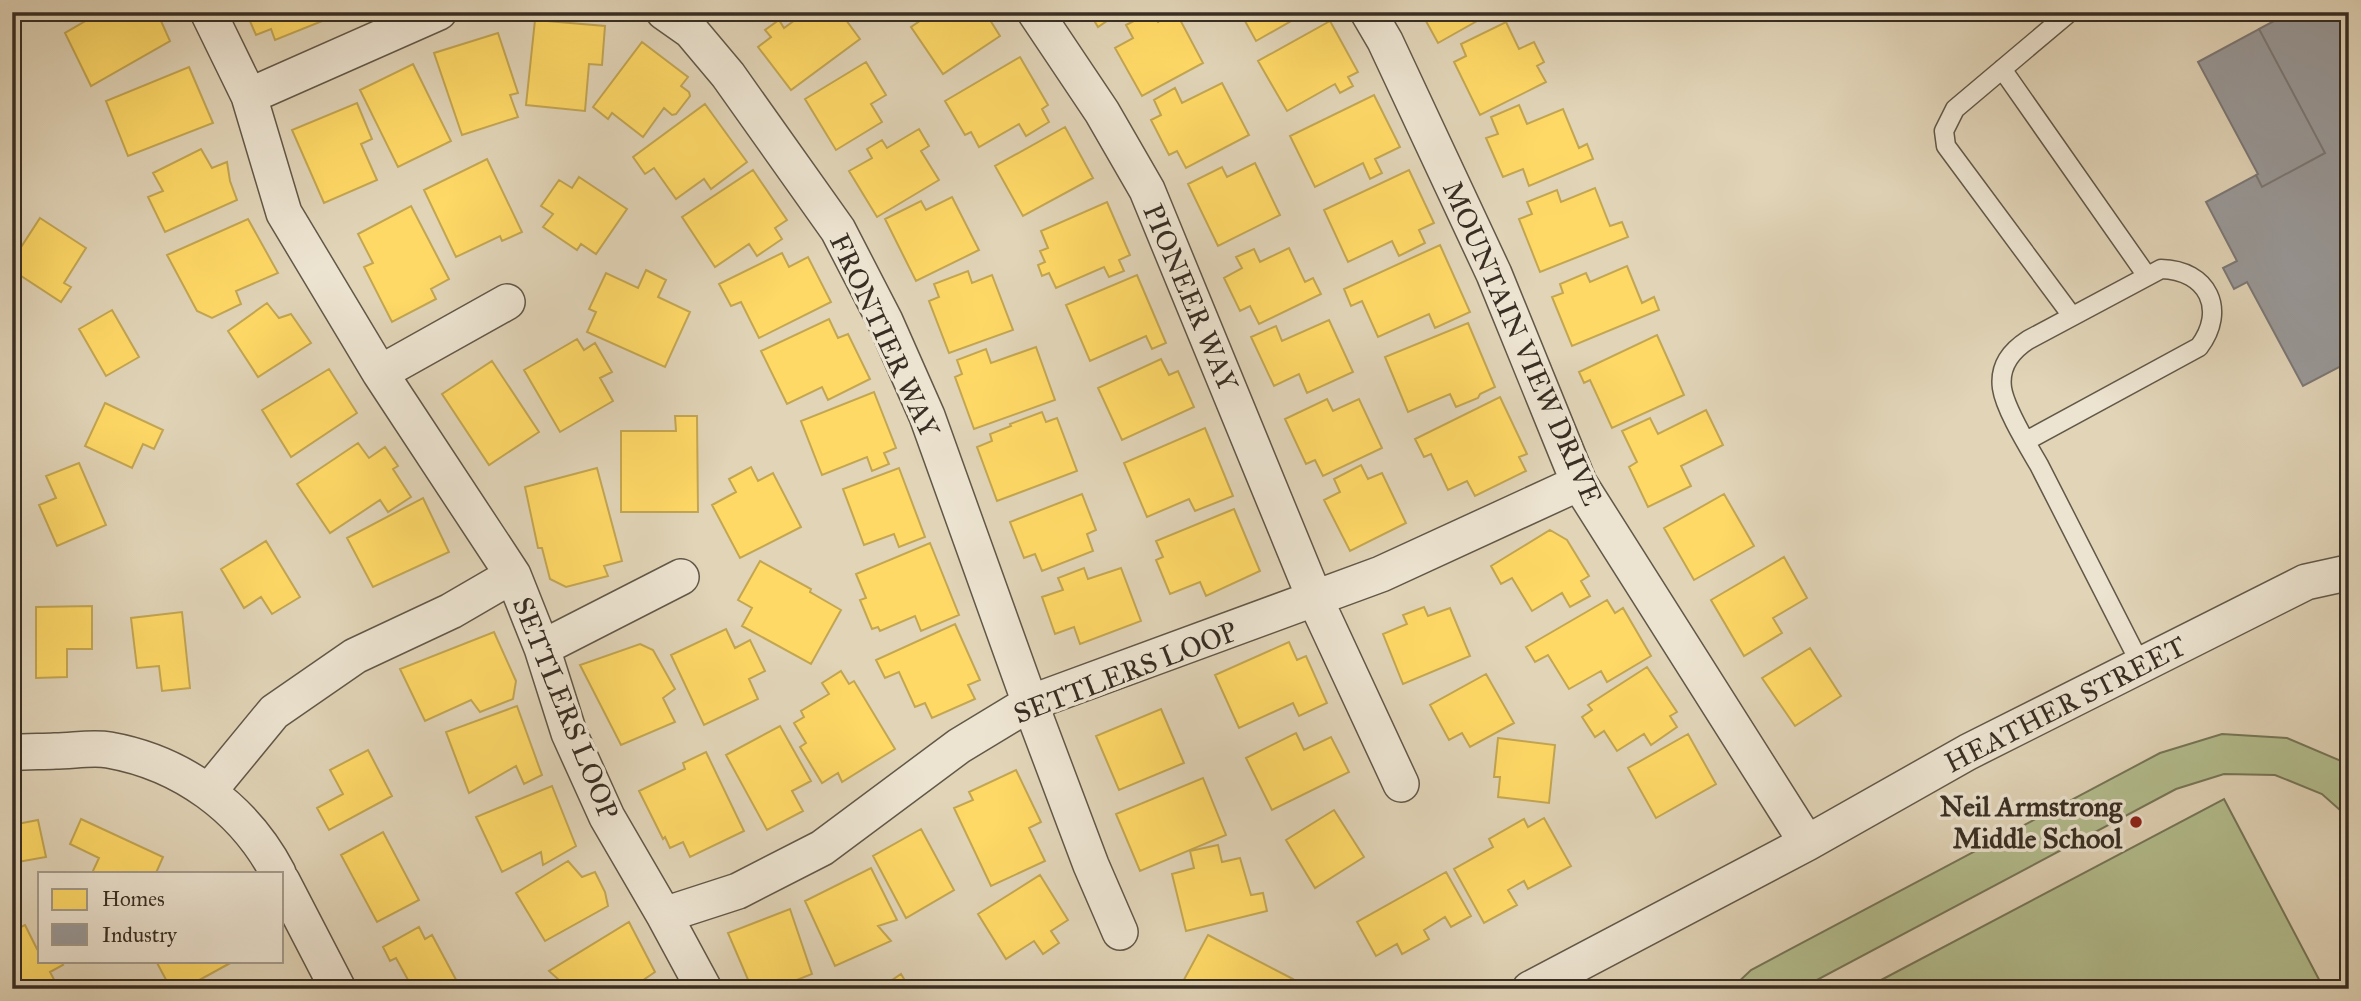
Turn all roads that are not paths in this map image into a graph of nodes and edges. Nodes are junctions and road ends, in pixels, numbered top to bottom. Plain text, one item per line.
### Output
1 (208, 12) edge
2 (439, 12) edge
3 (664, 12) edge
4 (1035, 12) edge
5 (1368, 12) edge
6 (2070, 12) edge
7 (2002, 69) junction
8 (249, 96) junction
9 (2147, 276) junction
10 (508, 302) dead end
11 (2072, 316) junction
12 (380, 373) junction
13 (2026, 441) junction
14 (1579, 483) junction
15 (513, 575) junction
16 (2348, 575) edge
17 (681, 577) dead end
18 (1315, 599) junction
19 (542, 648) junction
20 (2141, 665) junction
21 (1030, 703) junction
22 (12, 753) edge
23 (1402, 784) dead end
24 (209, 791) junction
25 (1807, 843) junction
26 (277, 872) edge
27 (284, 885) edge
28 (664, 915) junction
29 (1120, 932) dead end
30 (338, 989) edge
31 (704, 989) edge
32 (1530, 989) edge

1 - 8 street, SETTLERS LOOP
2 - 8 street
3 - 21 street, FRONTIER WAY
4 - 18 street, PIONEER WAY
5 - 14 street, MOUNTAIN VIEW DRIVE
6 - 7 lane
7 - 9 lane
7 - 11 lane
8 - 12 street, SETTLERS LOOP
9 - 11 lane
9 - 13 lane
10 - 12 street
11 - 13 lane
12 - 15 street, SETTLERS LOOP
13 - 20 lane
14 - 18 street, SETTLERS LOOP
14 - 25 street, MOUNTAIN VIEW DRIVE
15 - 19 street, SETTLERS LOOP
15 - 24 street
16 - 20 street, HEATHER STREET
17 - 19 street
18 - 21 street, SETTLERS LOOP
18 - 23 street, PIONEER WAY
19 - 28 street, SETTLERS LOOP
20 - 25 street, HEATHER STREET
21 - 28 street, SETTLERS LOOP
21 - 29 street, FRONTIER WAY
22 - 24 street
24 - 26 street
25 - 32 street, HEATHER STREET
27 - 30 street
28 - 31 street

